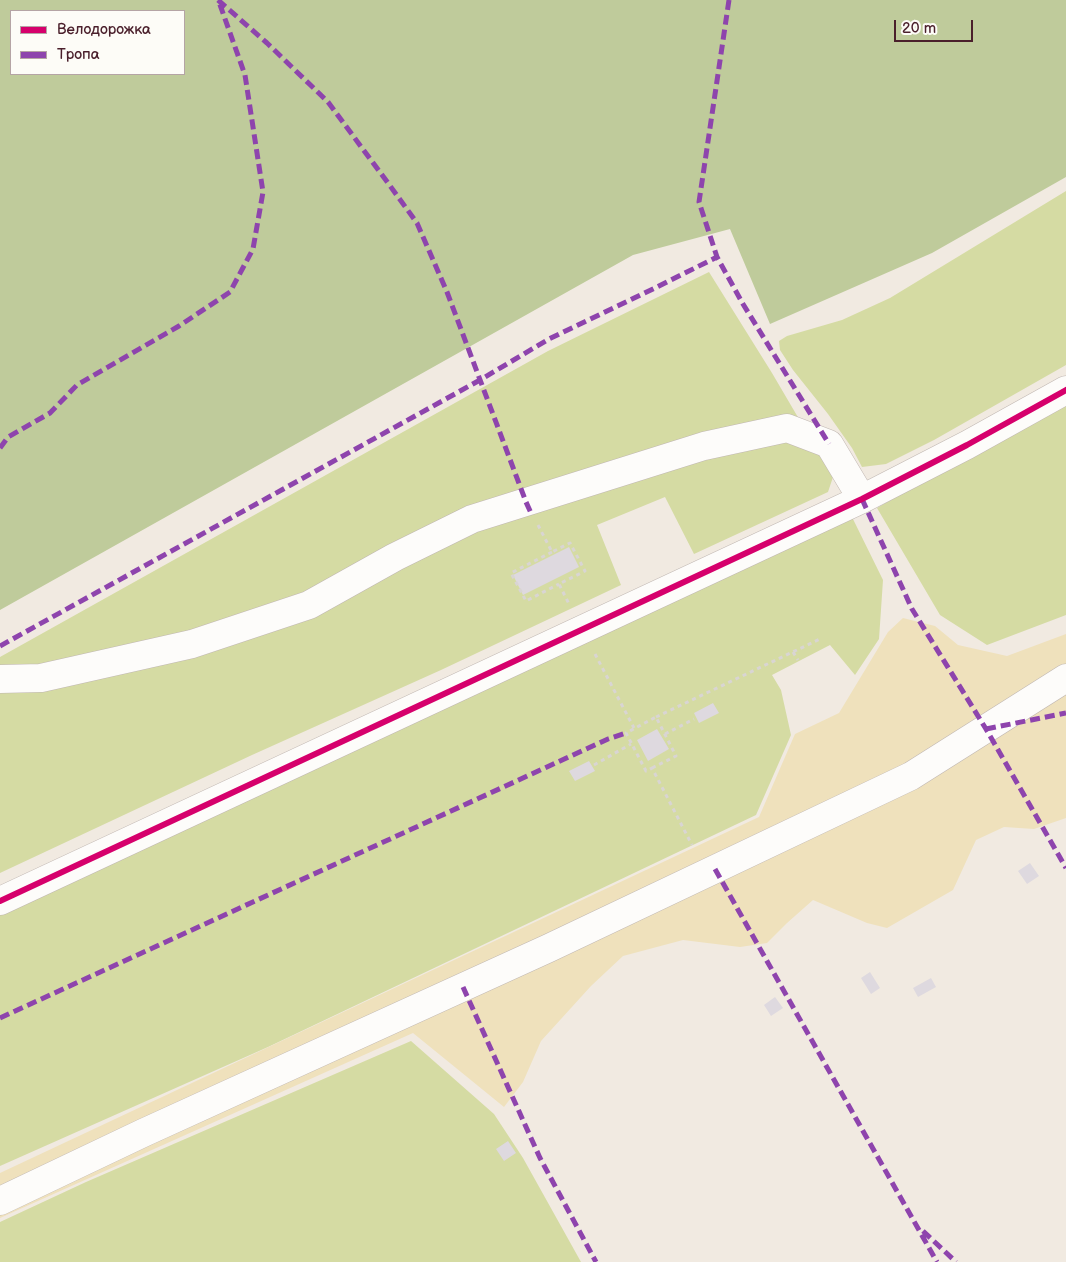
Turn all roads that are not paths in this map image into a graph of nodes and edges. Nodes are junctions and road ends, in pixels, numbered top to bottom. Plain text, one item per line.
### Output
1 (1066, 390) edge
2 (862, 499) junction
3 (1066, 678) edge
4 (0, 679) edge
5 (0, 901) edge
6 (0, 1201) edge

1 - 2 street
2 - 4 street
2 - 5 street
3 - 6 street

